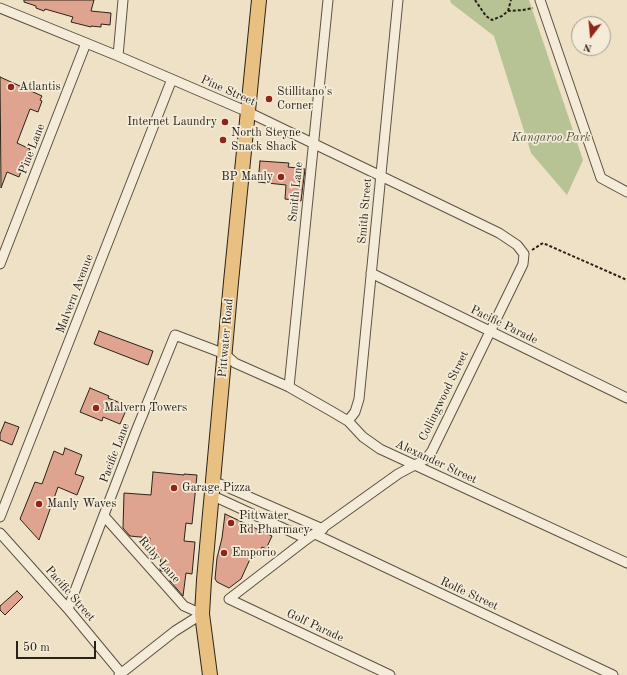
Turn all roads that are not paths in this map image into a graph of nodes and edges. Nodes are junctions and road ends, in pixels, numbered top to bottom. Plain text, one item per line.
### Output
1 (123, 0) edge
2 (259, 0) edge
3 (328, 0) edge
4 (398, 0) edge
5 (541, 3) edge
6 (0, 8) edge
7 (86, 43) junction
8 (118, 56) junction
9 (172, 79) junction
10 (248, 112) junction
11 (313, 145) junction
12 (380, 176) junction
13 (627, 192) edge
14 (524, 254) joint
15 (0, 264) edge
16 (371, 273) junction
17 (489, 331) junction
18 (225, 354) junction
19 (288, 387) junction
20 (627, 398) edge
21 (348, 421) junction
22 (414, 466) junction
23 (212, 488) junction
24 (104, 516) junction
25 (0, 517) edge
26 (0, 533) edge
27 (315, 534) junction
28 (627, 563) edge
29 (229, 599) joint
30 (68, 609) junction
31 (202, 614) junction
32 (120, 674) edge
33 (210, 675) edge
34 (390, 675) edge
35 (613, 675) edge

1 - 8 street
2 - 10 main road, Pittwater Road
3 - 11 street, Smith Lane
4 - 12 street, Smith Street
5 - 13 street
6 - 7 street, Pine Street
7 - 8 street, Pine Street
7 - 15 street, Pine Lane
8 - 9 street, Pine Street
9 - 10 street, Pine Street
9 - 25 street, Malvern Avenue
10 - 11 street, Pine Street
10 - 18 main road, Pittwater Road
11 - 12 street, Pine Street
11 - 19 street, Smith Lane
12 - 14 street, Pine Street
12 - 16 street, Smith Street
14 - 17 street, Collingwood Street
16 - 17 street, Pacific Parade
16 - 21 street, Smith Street
17 - 20 street, Pacific Parade
17 - 22 street, Collingwood Street
18 - 19 street, Alexander Street
18 - 23 main road, Pittwater Road
18 - 24 street, Pacific Lane
19 - 21 street, Alexander Street
21 - 22 street, Alexander Street
22 - 27 street, Collingwood Street
22 - 28 street, Alexander Street
23 - 27 street, Rolfe Street
23 - 27 street, Rolfe Street
23 - 31 main road, Pittwater Road
24 - 30 street, Pacific Lane
24 - 31 street, Ruby Lane
26 - 30 street, Pacific Street
27 - 29 street, Collingwood Street
27 - 35 street, Rolfe Street
29 - 34 street, Golf Parade
30 - 32 street, Pacific Street
31 - 32 street
31 - 33 main road, Pittwater Road

